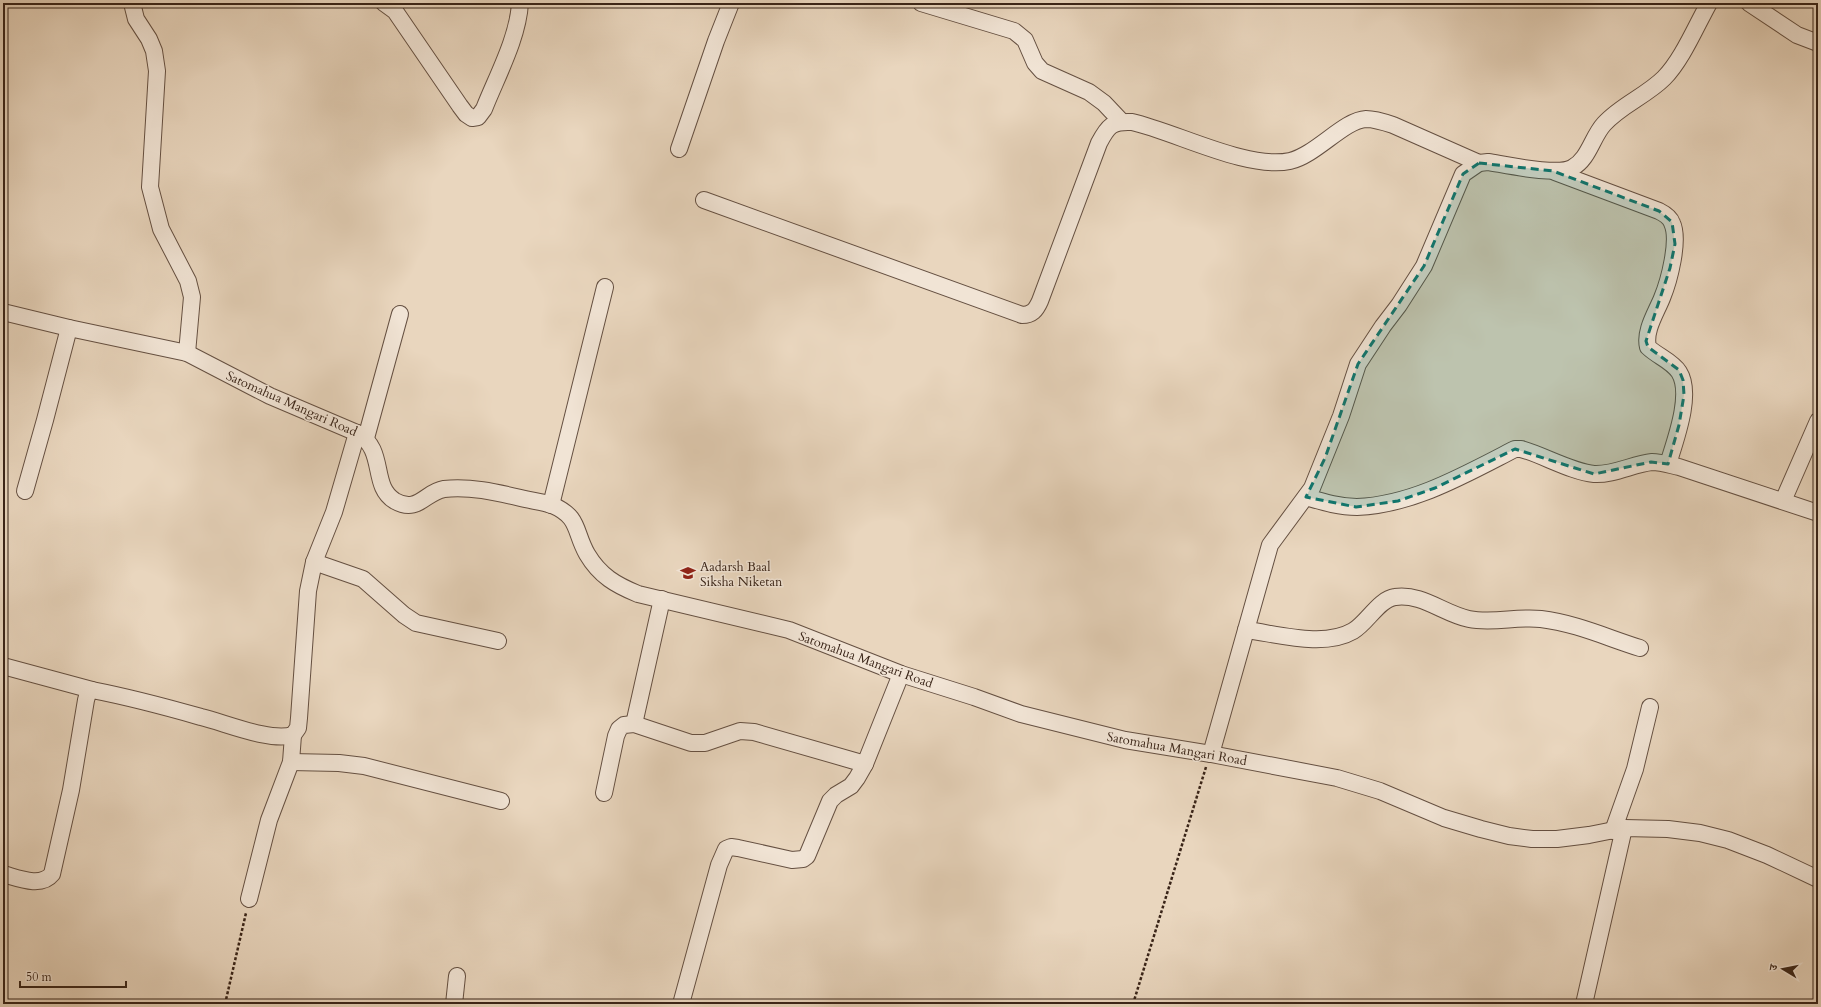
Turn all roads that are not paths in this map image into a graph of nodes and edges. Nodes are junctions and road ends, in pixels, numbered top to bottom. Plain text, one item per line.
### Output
1 (132, 3) edge
2 (384, 3) edge
3 (520, 3) edge
4 (731, 3) edge
5 (921, 3) edge
6 (1709, 3) edge
7 (1748, 3) edge
8 (1818, 43) edge
9 (1121, 121) junction
10 (679, 149) dead end
11 (1479, 163) junction
12 (1553, 171) junction
13 (704, 200) dead end
14 (605, 287) dead end
15 (3, 312) edge
16 (400, 314) dead end
17 (69, 328) junction
18 (187, 353) junction
19 (1818, 421) edge
20 (361, 435) junction
21 (1668, 464) junction
22 (25, 491) dead end
23 (1306, 497) junction
24 (1783, 501) junction
25 (551, 505) junction
26 (1818, 513) edge
27 (314, 562) junction
28 (662, 599) junction
29 (1246, 630) junction
30 (498, 641) dead end
31 (1640, 648) dead end
32 (3, 666) edge
33 (901, 674) junction
34 (92, 690) junction
35 (1650, 707) dead end
36 (634, 724) junction
37 (293, 735) junction
38 (1210, 754) junction
39 (291, 762) junction
40 (865, 764) junction
41 (604, 793) dead end
42 (501, 801) dead end
43 (1619, 829) junction
44 (3, 874) edge
45 (1818, 879) edge
46 (249, 899) road end
47 (457, 976) dead end
48 (454, 1004) edge
49 (681, 1004) edge
50 (1584, 1004) edge

1 - 18 street
2 - 3 street
4 - 10 street
5 - 9 street
6 - 12 street
7 - 8 street
9 - 11 street
9 - 13 street
11 - 12 street
11 - 23 street
12 - 21 street
14 - 25 street
15 - 17 street, Satomahua Mangari Road
16 - 20 street
17 - 18 street, Satomahua Mangari Road
17 - 22 street
18 - 20 street, Satomahua Mangari Road
19 - 24 street
20 - 25 street, Satomahua Mangari Road
20 - 27 street
21 - 23 street
21 - 24 street
23 - 29 street
24 - 26 street
25 - 28 street, Satomahua Mangari Road
27 - 30 street
27 - 37 street
28 - 33 street, Satomahua Mangari Road
28 - 36 street
29 - 31 street
29 - 38 street
32 - 34 street
33 - 38 street, Satomahua Mangari Road
33 - 40 street
34 - 37 street
34 - 44 street
35 - 43 street
36 - 40 street
36 - 41 street
37 - 39 street
38 - 43 street, Satomahua Mangari Road
39 - 42 street
39 - 46 street
40 - 49 street
43 - 45 street, Satomahua Mangari Road
43 - 50 street
47 - 48 street

